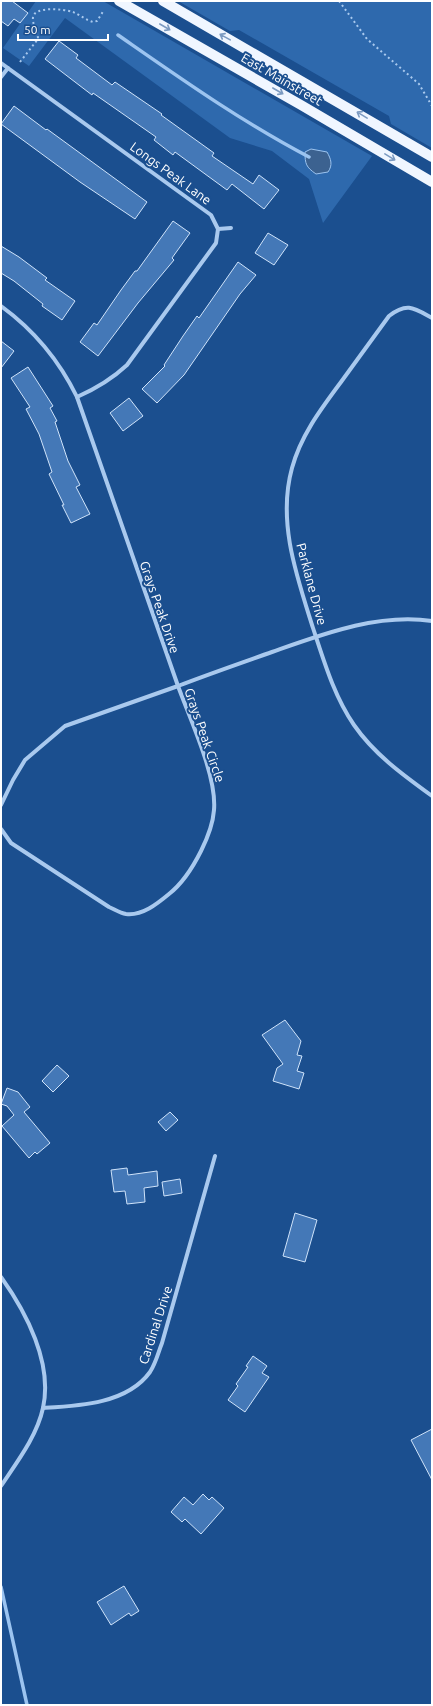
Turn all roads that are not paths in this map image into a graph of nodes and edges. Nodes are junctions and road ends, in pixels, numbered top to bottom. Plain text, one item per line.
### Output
1 (118, 1) edge
2 (163, 1) edge
3 (1, 63) edge
4 (8, 68) junction
5 (1, 77) edge
6 (432, 157) edge
7 (432, 182) edge
8 (230, 228) dead end
9 (218, 229) junction
10 (1, 306) edge
11 (432, 318) edge
12 (77, 397) junction
13 (432, 621) edge
14 (316, 636) junction
15 (178, 686) junction
16 (432, 796) edge
17 (1, 805) edge
18 (1, 830) edge
19 (215, 1156) dead end
20 (1, 1277) edge
21 (43, 1408) junction
22 (1, 1486) edge

1 -> 7 main road, East Mainstreet
6 -> 2 main road, East Mainstreet
3 - 4 street, Longs Peak Lane
4 - 5 street
4 - 9 street, Longs Peak Lane
8 - 9 street
9 - 12 street
10 - 12 street, Grays Peak Drive
11 - 14 street, Parklane Drive
12 - 15 street, Grays Peak Drive
13 - 14 street
14 - 15 street
14 - 16 street, Parklane Drive
15 - 17 street, Grays Peak Circle
15 - 18 street, Grays Peak Circle
19 - 21 street, Cardinal Drive
20 - 21 street
21 - 22 street

